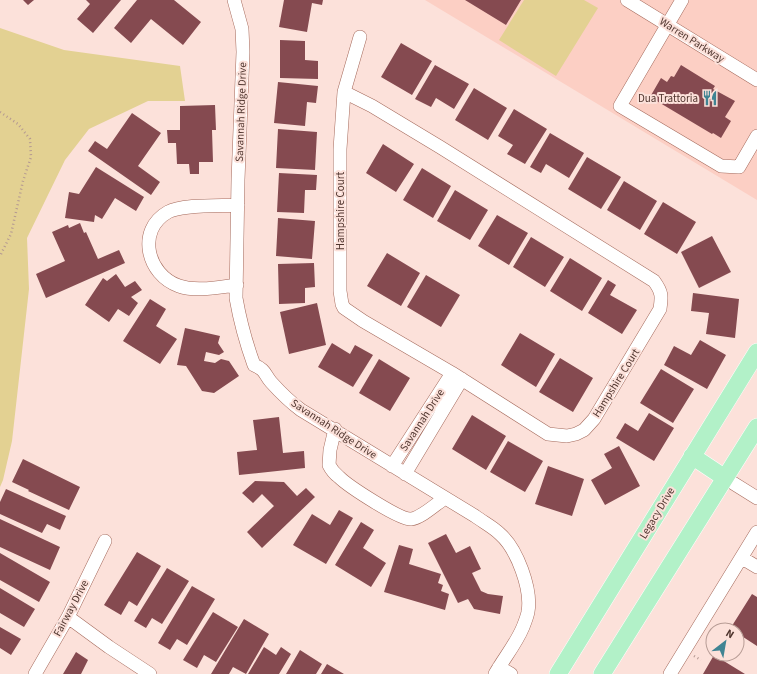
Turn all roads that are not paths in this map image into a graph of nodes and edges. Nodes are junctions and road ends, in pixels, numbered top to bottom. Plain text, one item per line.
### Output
1 (234, 0) edge
2 (627, 0) edge
3 (682, 0) edge
4 (668, 24) junction
5 (360, 37) dead end
6 (757, 80) edge
7 (344, 92) junction
8 (757, 136) edge
9 (238, 205) junction
10 (237, 285) junction
11 (757, 352) edge
12 (457, 376) junction
13 (757, 427) edge
14 (335, 429) junction
15 (692, 456) junction
16 (392, 466) junction
17 (404, 474) junction
18 (725, 478) junction
19 (445, 498) junction
20 (757, 498) edge
21 (755, 540) edge
22 (105, 541) dead end
23 (742, 558) junction
24 (757, 567) edge
25 (68, 617) junction
26 (497, 670) edge
27 (35, 674) edge
28 (150, 674) edge
29 (511, 674) edge
30 (558, 674) edge
31 (602, 674) edge
32 (670, 674) edge

1 - 9 street, Savannah Ridge Drive
2 - 4 street, Warren Parkway
3 - 4 street
4 - 6 street, Warren Parkway
4 - 8 street
5 - 7 street, Hampshire Court
7 - 12 street, Hampshire Court
7 - 12 street, Hampshire Court
9 - 10 street, Savannah Ridge Drive
9 - 10 street
10 - 14 street, Savannah Ridge Drive
11 - 15 main road, Legacy Drive
12 - 16 street, Savannah Drive
12 - 17 street, Savannah Drive
13 - 18 main road
14 - 16 street, Savannah Ridge Drive
14 - 19 street
15 - 18 main road
15 - 30 main road, Legacy Drive
16 - 17 street, Savannah Ridge Drive
17 - 19 street, Savannah Ridge Drive
18 - 20 street
18 - 31 main road
19 - 26 street, Savannah Ridge Drive
21 - 23 street
22 - 25 street, Fairway Drive
23 - 24 street
23 - 32 street
25 - 27 street, Fairway Drive
25 - 28 street
26 - 29 street

